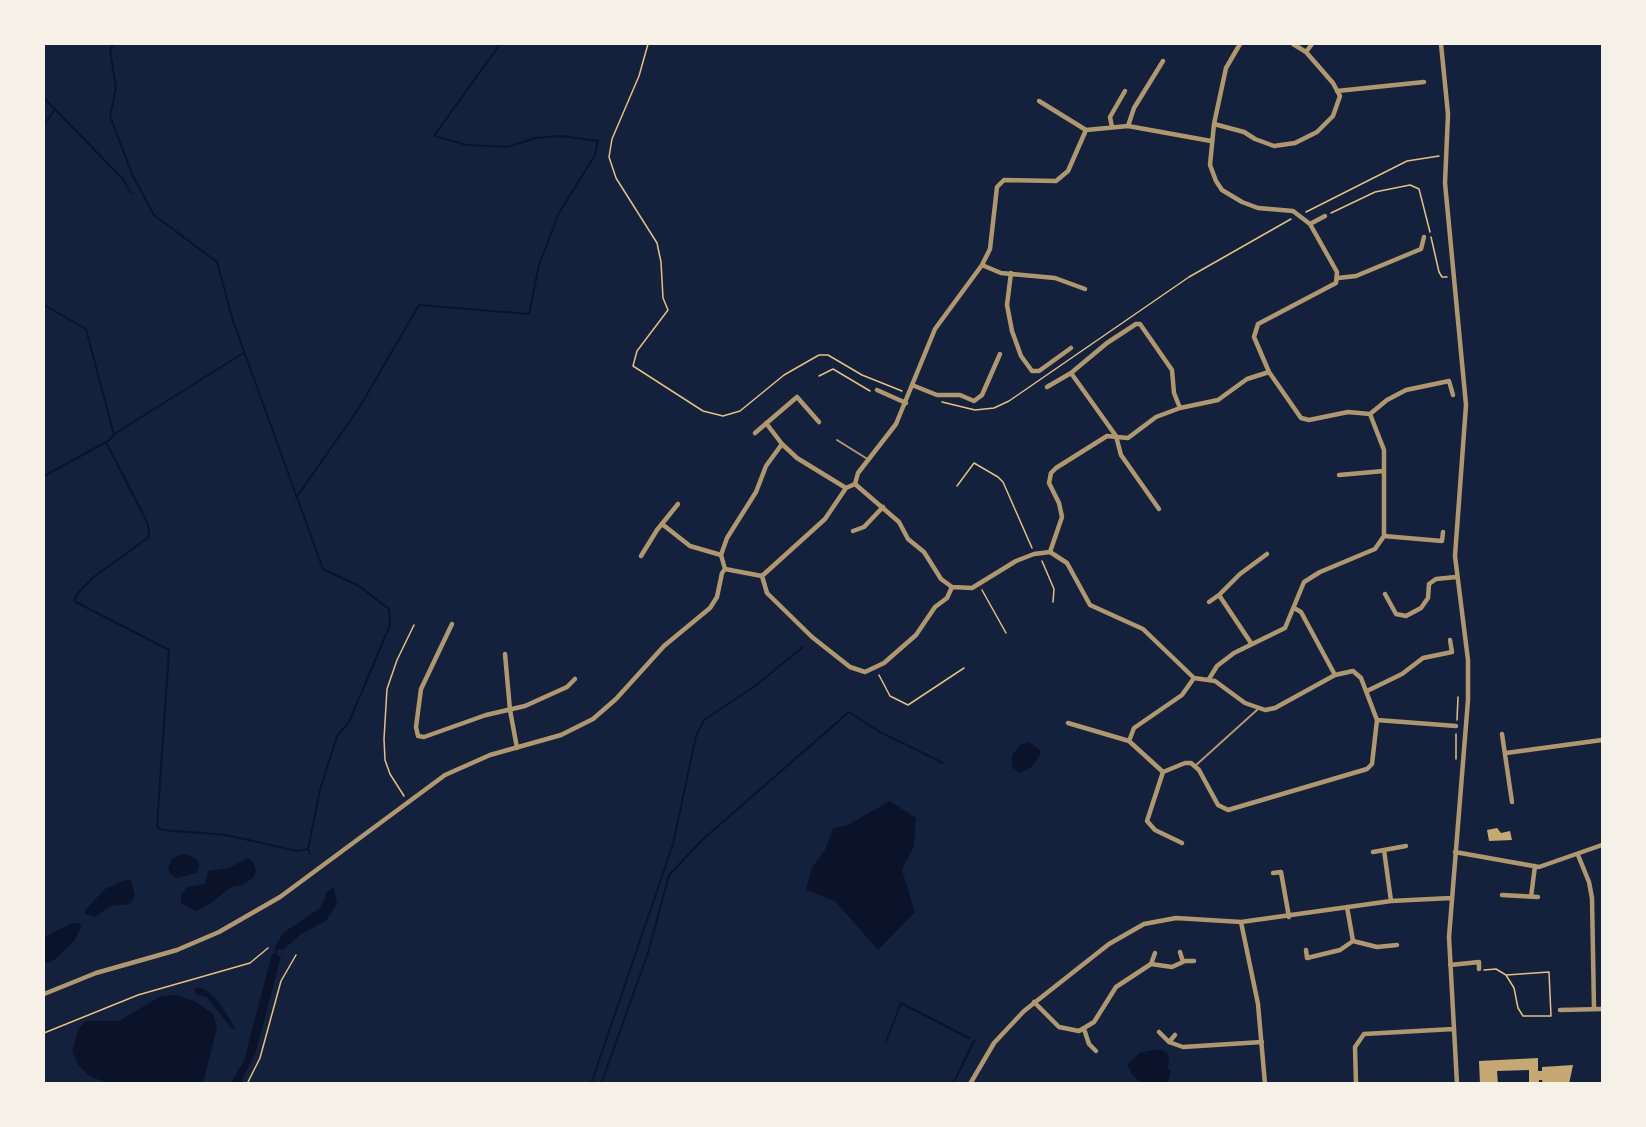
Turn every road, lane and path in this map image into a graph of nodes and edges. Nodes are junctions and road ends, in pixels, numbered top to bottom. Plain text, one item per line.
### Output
1 (648, 44) edge
2 (1240, 44) edge
3 (1293, 44) edge
4 (1312, 44) edge
5 (1441, 44) edge
6 (1306, 52) junction
7 (1163, 61) dead end
8 (1424, 82) dead end
9 (1337, 91) junction
10 (1125, 92) dead end
11 (1039, 101) dead end
12 (1214, 124) junction
13 (1112, 126) junction
14 (1128, 126) junction
15 (1086, 130) junction
16 (1211, 141) junction
17 (1446, 156) junction
18 (1410, 185) dead end
19 (1299, 215) junction
20 (1325, 216) joint
21 (1310, 224) junction
22 (1425, 237) dead end
23 (982, 265) junction
24 (1011, 273) junction
25 (1338, 278) junction
26 (1085, 289) dead end
27 (1071, 348) dead end
28 (1000, 354) dead end
29 (1269, 372) junction
30 (1071, 373) junction
31 (819, 376) dead end
32 (912, 385) junction
33 (1047, 387) dead end
34 (877, 390) dead end
35 (871, 391) dead end
36 (910, 393) junction
37 (1453, 395) dead end
38 (938, 401) dead end
39 (906, 403) junction
40 (1180, 408) junction
41 (1371, 414) junction
42 (819, 422) dead end
43 (766, 423) junction
44 (755, 433) dead end
45 (1116, 436) junction
46 (837, 440) dead end
47 (782, 444) junction
48 (868, 460) junction
49 (1384, 471) junction
50 (1339, 475) dead end
51 (855, 484) junction
52 (957, 486) dead end
53 (846, 488) junction
54 (678, 504) dead end
55 (883, 507) junction
56 (1159, 509) dead end
57 (662, 524) junction
58 (853, 531) dead end
59 (1443, 532) dead end
60 (1384, 536) junction
61 (1050, 552) junction
62 (1034, 554) junction
63 (1267, 554) dead end
64 (721, 555) junction
65 (641, 556) dead end
66 (726, 569) junction
67 (762, 576) junction
68 (1456, 577) junction
69 (979, 584) junction
70 (952, 587) junction
71 (1385, 594) dead end
72 (1219, 595) junction
73 (1053, 602) dead end
74 (1209, 602) dead end
75 (1294, 609) junction
76 (452, 624) dead end
77 (414, 625) dead end
78 (1006, 633) dead end
79 (1450, 640) dead end
80 (1251, 643) junction
81 (505, 654) dead end
82 (876, 668) junction
83 (964, 668) dead end
84 (1335, 675) junction
85 (1194, 678) junction
86 (575, 679) dead end
87 (1209, 680) junction
88 (1367, 691) junction
89 (1258, 708) junction
90 (510, 710) junction
91 (1377, 720) junction
92 (1068, 723) dead end
93 (1456, 726) dead end
94 (1502, 734) dead end
95 (1602, 740) edge
96 (1129, 741) junction
97 (517, 748) junction
98 (1506, 753) junction
99 (1195, 766) junction
100 (1163, 772) junction
101 (407, 801) junction
102 (1512, 802) dead end
103 (1182, 843) dead end
104 (1602, 845) edge
105 (1406, 846) dead end
106 (1384, 850) junction
107 (1373, 852) dead end
108 (1455, 852) junction
109 (1578, 855) junction
110 (1535, 866) junction
111 (1273, 873) dead end
112 (1502, 895) dead end
113 (1531, 897) junction
114 (1538, 897) dead end
115 (1451, 898) junction
116 (1391, 900) junction
117 (1347, 907) junction
118 (1289, 917) junction
119 (1241, 922) junction
120 (1353, 941) junction
121 (1397, 945) dead end
122 (268, 948) dead end
123 (1305, 950) dead end
124 (1180, 952) dead end
125 (1155, 953) dead end
126 (296, 955) dead end
127 (1194, 961) dead end
128 (1183, 962) junction
129 (1151, 964) junction
130 (1450, 965) junction
131 (1479, 969) joint
132 (1506, 975) junction
133 (44, 994) edge
134 (1034, 1002) junction
135 (1594, 1008) junction
136 (1602, 1009) edge
137 (1560, 1010) dead end
138 (1084, 1029) junction
139 (1453, 1029) junction
140 (1159, 1032) dead end
141 (44, 1033) edge
142 (1175, 1035) dead end
143 (1169, 1042) junction
144 (1262, 1042) junction
145 (1096, 1051) dead end
146 (247, 1083) edge
147 (970, 1083) edge
148 (1265, 1083) edge
149 (1356, 1083) edge
150 (1457, 1083) edge

1 - 36 path
2 - 12 street
3 - 6 street
4 - 6 street
5 - 17 street
6 - 9 street
7 - 14 street
8 - 9 street
9 - 12 street
10 - 13 street
11 - 15 street
12 - 16 street
13 - 14 street
13 - 15 street
14 - 16 street
15 - 23 street
16 - 19 street
17 - 19 path
17 - 68 street
18 - 20 path
19 - 21 street
19 - 38 path
20 - 21 street
21 - 25 street
22 - 25 street
23 - 24 street
23 - 32 street
24 - 26 street
24 - 27 street
25 - 29 street
28 - 32 street
29 - 40 street
29 - 41 street
30 - 33 street
30 - 40 street
30 - 45 street
31 - 35 path
32 - 36 street
34 - 39 street
36 - 39 street
37 - 41 street
39 - 48 street
40 - 45 street
41 - 49 street
42 - 43 street
43 - 44 street
43 - 47 street
45 - 56 street
45 - 61 street
46 - 48 lane
47 - 53 street
47 - 64 street
48 - 51 street
49 - 50 street
49 - 60 street
51 - 53 street
51 - 55 street
52 - 62 path
53 - 67 street
54 - 57 street
55 - 58 street
55 - 70 street
57 - 64 street
57 - 65 street
59 - 60 street
60 - 75 street
61 - 62 street
61 - 85 street
62 - 69 street
62 - 73 path
63 - 72 street
64 - 66 street
66 - 67 street
66 - 97 street
67 - 82 street
68 - 71 street
68 - 108 street
69 - 70 street
69 - 78 path
70 - 82 street
72 - 74 street
72 - 80 street
75 - 80 street
75 - 84 street
76 - 90 street
77 - 101 path
79 - 88 street
80 - 87 street
81 - 90 street
82 - 83 path
84 - 88 street
84 - 89 street
85 - 87 street
85 - 96 street
86 - 90 street
87 - 89 street
88 - 91 street
89 - 99 lane
90 - 97 street
91 - 93 street
91 - 99 street
92 - 96 street
94 - 98 street
95 - 98 street
96 - 100 street
97 - 101 street
98 - 102 street
99 - 100 street
100 - 103 street
101 - 133 street
104 - 109 street
105 - 106 street
106 - 107 street
106 - 116 street
108 - 110 street
108 - 115 street
109 - 110 street
109 - 135 street
110 - 113 street
111 - 118 street
112 - 113 street
113 - 114 street
115 - 116 street
115 - 130 street
116 - 117 street
117 - 118 street
117 - 120 street
118 - 119 street
119 - 134 street
119 - 144 street
120 - 121 street
120 - 123 street
122 - 141 path
124 - 128 street
125 - 129 street
126 - 146 path
127 - 128 street
128 - 129 street
129 - 138 street
130 - 131 street
130 - 139 street
131 - 132 path
132 - 132 path
134 - 138 street
134 - 147 street
135 - 136 street
135 - 137 street
138 - 145 street
139 - 149 street
139 - 150 street
140 - 143 street
142 - 143 street
143 - 144 street
144 - 148 street

